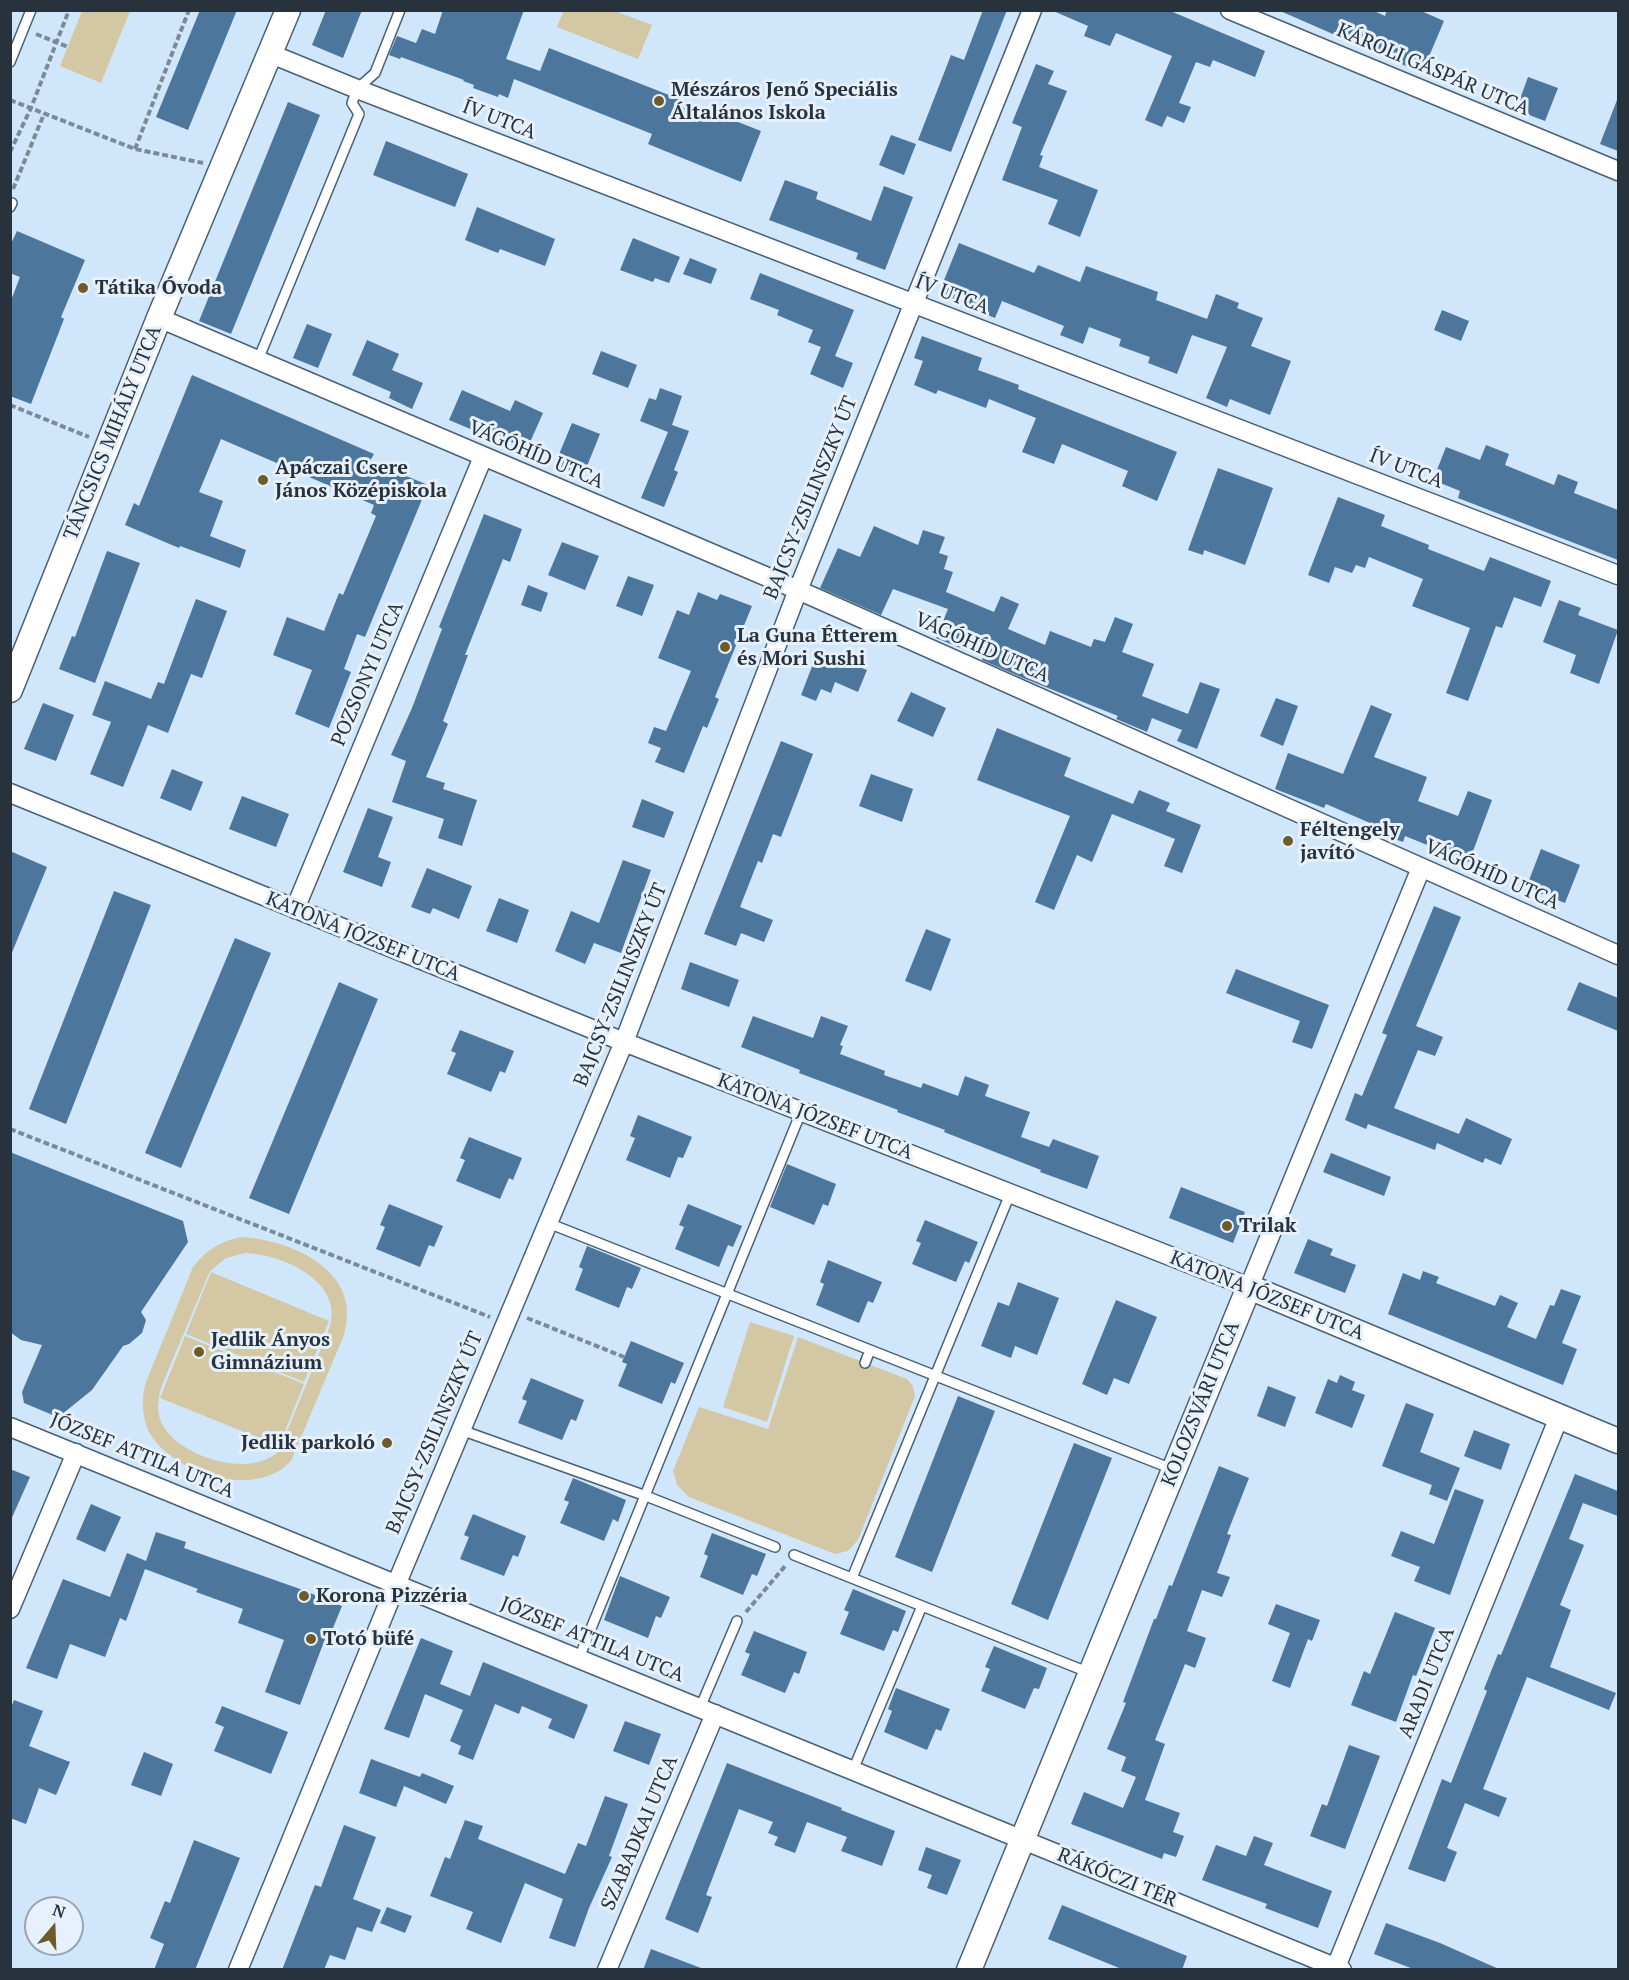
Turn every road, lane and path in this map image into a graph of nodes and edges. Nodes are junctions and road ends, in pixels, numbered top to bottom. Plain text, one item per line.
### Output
1 (31, 10) edge
2 (69, 10) edge
3 (189, 10) edge
4 (288, 10) edge
5 (400, 10) edge
6 (1032, 10) edge
7 (1230, 10) edge
8 (24, 29) junction
9 (56, 42) junction
10 (68, 47) dead end
11 (271, 54) junction
12 (10, 62) edge
13 (357, 89) junction
14 (10, 100) edge
15 (31, 108) junction
16 (44, 114) junction
17 (135, 149) junction
18 (10, 152) edge
19 (208, 164) dead end
20 (1618, 171) edge
21 (10, 195) edge
22 (10, 203) edge
23 (10, 207) edge
24 (914, 304) junction
25 (159, 318) junction
26 (258, 360) junction
27 (10, 405) edge
28 (95, 439) dead end
29 (483, 457) junction
30 (1618, 575) edge
31 (798, 590) junction
32 (10, 690) edge
33 (10, 793) edge
34 (1421, 868) junction
35 (295, 909) junction
36 (1618, 956) edge
37 (624, 1042) junction
38 (801, 1112) junction
39 (10, 1129) edge
40 (1010, 1194) junction
41 (548, 1223) junction
42 (1249, 1287) junction
43 (728, 1294) junction
44 (509, 1317) junction
45 (870, 1350) junction
46 (624, 1358) dead end
47 (865, 1363) dead end
48 (935, 1376) junction
49 (1559, 1417) junction
50 (10, 1427) edge
51 (461, 1430) junction
52 (1618, 1441) edge
53 (76, 1453) junction
54 (1174, 1470) junction
55 (646, 1496) junction
56 (775, 1547) dead end
57 (794, 1555) joint
58 (852, 1578) junction
59 (396, 1585) junction
60 (922, 1606) junction
61 (10, 1608) edge
62 (737, 1621) joint
63 (579, 1658) junction
64 (1091, 1673) junction
65 (707, 1711) junction
66 (853, 1770) junction
67 (1023, 1840) junction
68 (1339, 1968) edge
69 (238, 1970) edge
70 (607, 1970) edge
71 (969, 1970) edge

1 - 8 lane
2 - 9 path
3 - 17 path
4 - 11 street, TÁNCSICS MIHÁLY UTCA
5 - 13 lane
6 - 24 street, BAJCSY-ZSILINSZKY ÚT
7 - 20 street, KÁROLI GÁSPÁR UTCA
8 - 9 path
8 - 12 lane
9 - 10 path
9 - 15 path
11 - 13 street, ÍV UTCA
11 - 25 street, TÁNCSICS MIHÁLY UTCA
13 - 24 street, ÍV UTCA
13 - 26 lane
14 - 15 path
15 - 16 path
15 - 18 path
16 - 17 path
16 - 21 path
17 - 19 path
22 - 23 lane
24 - 30 street, ÍV UTCA
24 - 31 street, BAJCSY-ZSILINSZKY ÚT
25 - 26 street, VÁGÓHÍD UTCA
25 - 32 street, TÁNCSICS MIHÁLY UTCA
26 - 29 street, VÁGÓHÍD UTCA
27 - 28 path
29 - 31 street, VÁGÓHÍD UTCA
29 - 35 street, POZSONYI UTCA
31 - 34 street, VÁGÓHÍD UTCA
31 - 37 street, BAJCSY-ZSILINSZKY ÚT
33 - 35 street, KATONA JÓZSEF UTCA
34 - 36 street, VÁGÓHÍD UTCA
34 - 42 street, KOLOZSVÁRI UTCA
35 - 37 street, KATONA JÓZSEF UTCA
37 - 38 street, KATONA JÓZSEF UTCA
37 - 41 street, BAJCSY-ZSILINSZKY ÚT
38 - 40 street, KATONA JÓZSEF UTCA
38 - 43 lane
39 - 44 path
40 - 42 street, KATONA JÓZSEF UTCA
40 - 48 lane
41 - 43 lane
41 - 44 street, BAJCSY-ZSILINSZKY ÚT
42 - 49 street, KATONA JÓZSEF UTCA
42 - 54 street, KOLOZSVÁRI UTCA
43 - 45 lane
43 - 55 lane
44 - 46 path
44 - 51 street, BAJCSY-ZSILINSZKY ÚT
45 - 47 lane
45 - 48 lane
48 - 54 lane
48 - 58 lane
49 - 52 street, KATONA JÓZSEF UTCA
49 - 68 street, ARADI UTCA
50 - 53 street, JÓZSEF ATTILA UTCA
51 - 55 lane
51 - 59 street, BAJCSY-ZSILINSZKY ÚT
53 - 59 street, JÓZSEF ATTILA UTCA
53 - 61 street
54 - 64 street, KOLOZSVÁRI UTCA
55 - 56 lane
55 - 63 lane
57 - 58 lane
57 - 62 path
58 - 60 lane
59 - 63 street, JÓZSEF ATTILA UTCA
59 - 69 street, BAJCSY-ZSILINSZKY ÚT
60 - 64 lane
60 - 66 lane
62 - 65 lane
63 - 65 street, JÓZSEF ATTILA UTCA
64 - 67 street, KOLOZSVÁRI UTCA
65 - 66 street, JÓZSEF ATTILA UTCA
65 - 70 street, SZABADKAI UTCA
66 - 67 street, JÓZSEF ATTILA UTCA
67 - 68 street, RÁKÓCZI TÉR
67 - 71 street

